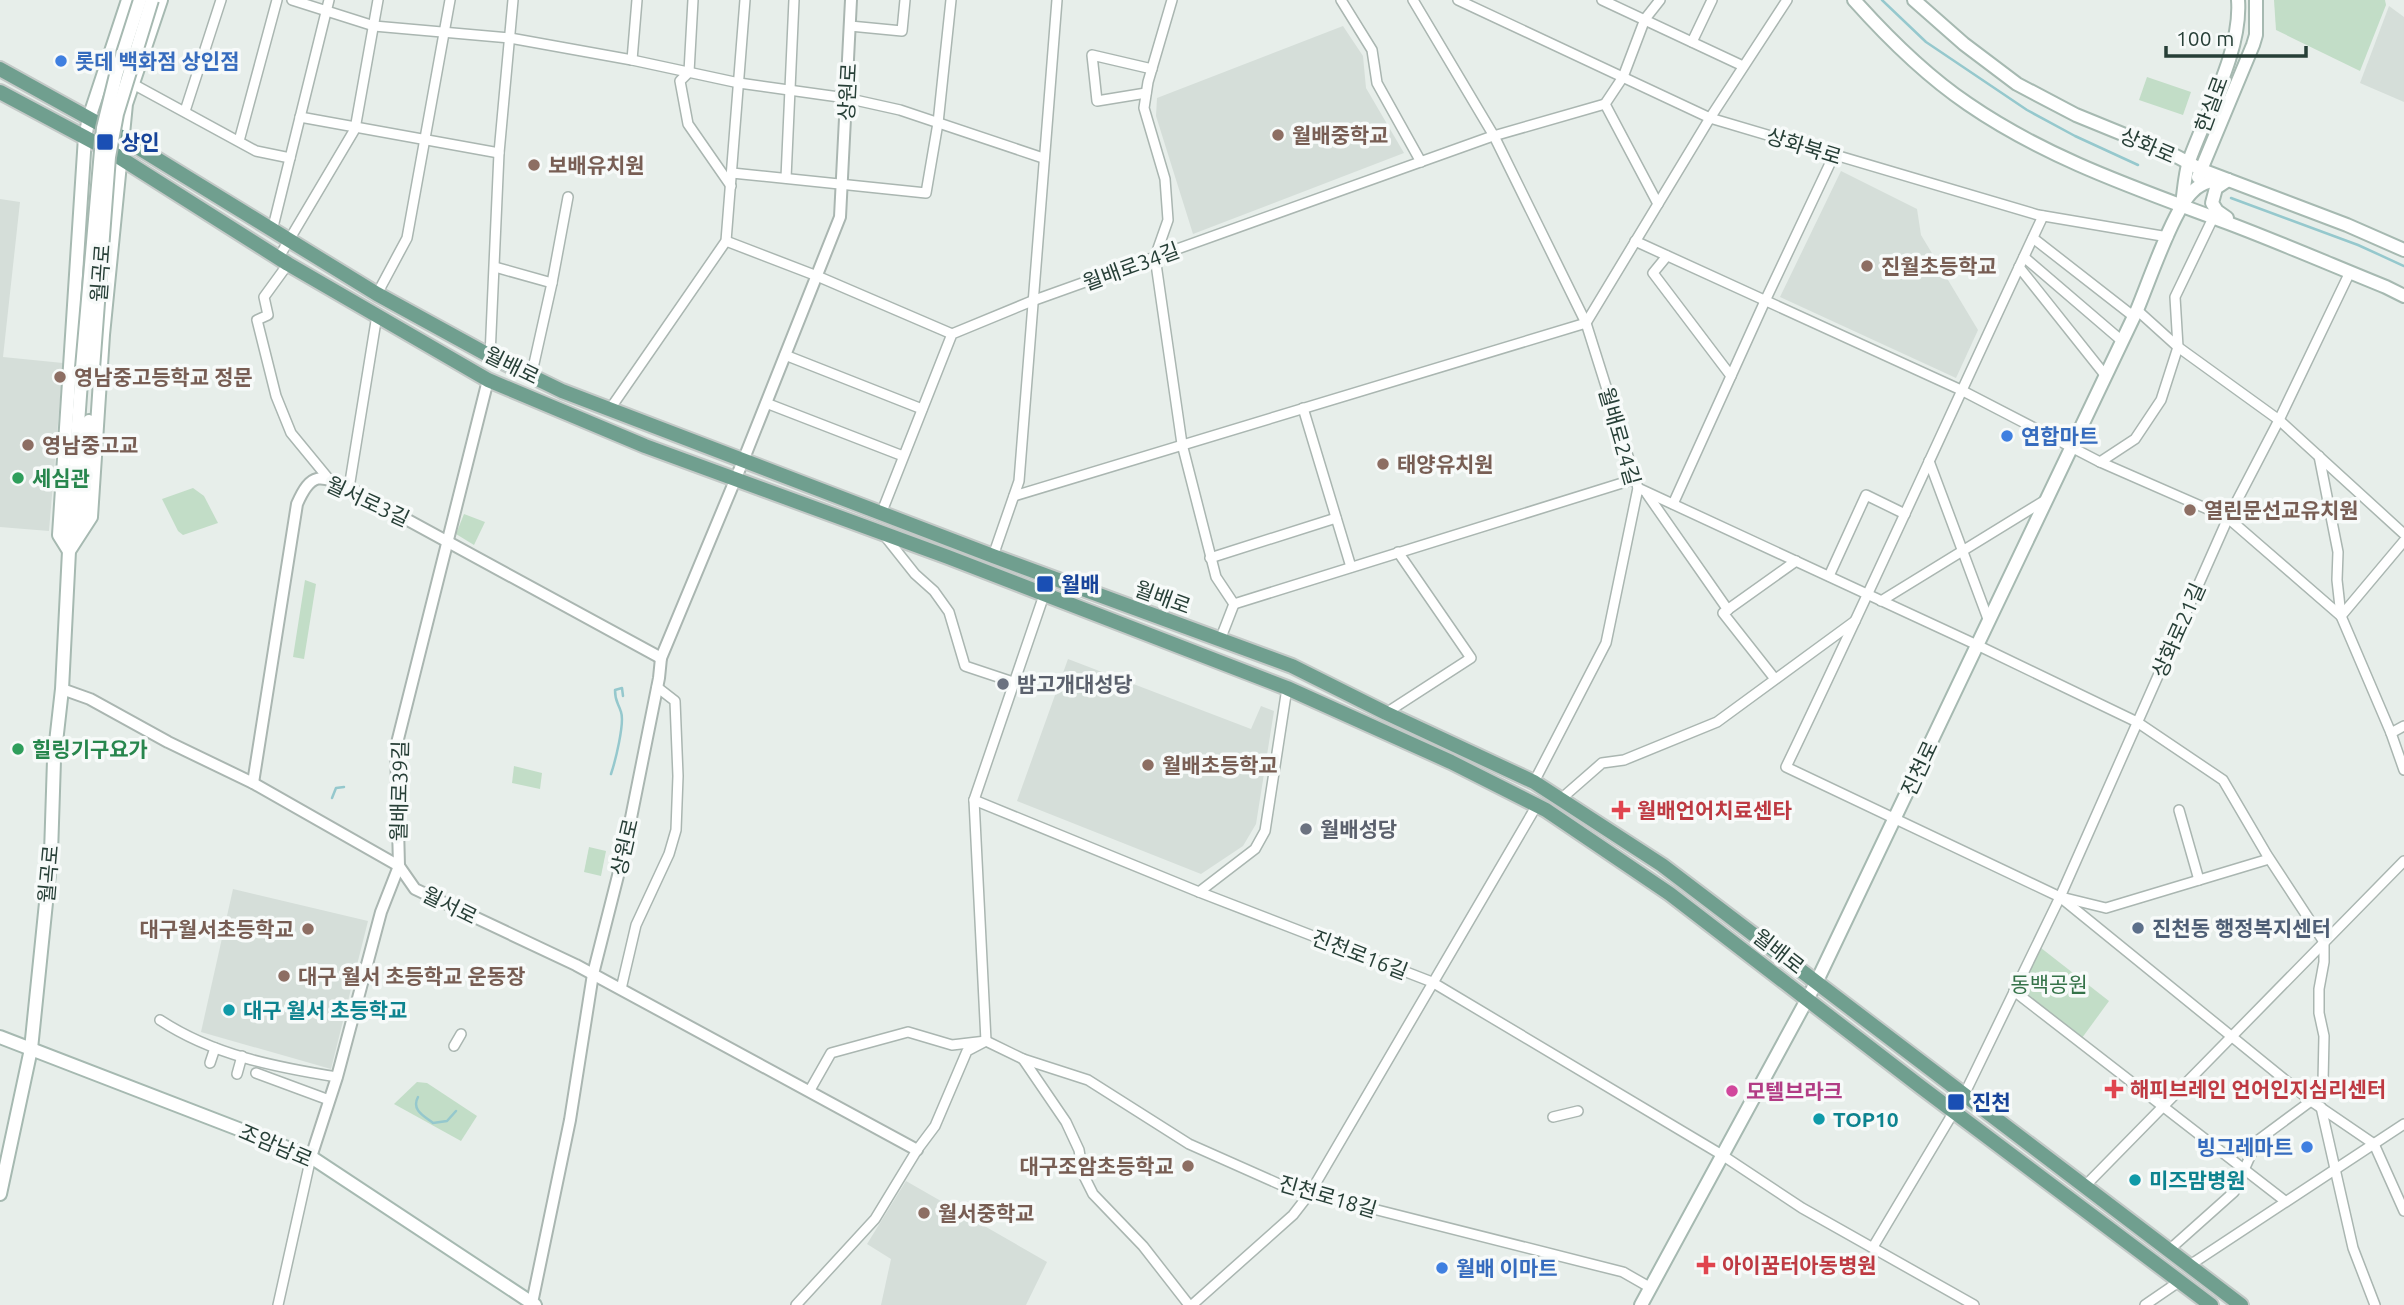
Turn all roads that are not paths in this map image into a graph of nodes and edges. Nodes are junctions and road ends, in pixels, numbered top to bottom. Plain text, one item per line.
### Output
1 (128, 0) edge
2 (140, 0) edge
3 (152, 0) edge
4 (161, 0) edge
5 (222, 0) edge
6 (276, 0) edge
7 (292, 0) edge
8 (329, 0) edge
9 (378, 0) edge
10 (450, 0) edge
11 (513, 0) edge
12 (637, 0) edge
13 (693, 0) edge
14 (745, 0) edge
15 (794, 0) edge
16 (852, 0) edge
17 (905, 0) edge
18 (951, 0) edge
19 (1057, 0) edge
20 (1172, 0) edge
21 (1341, 0) edge
22 (1413, 0) edge
23 (1458, 0) edge
24 (1602, 0) edge
25 (1660, 0) edge
26 (1712, 0) edge
27 (1787, 0) edge
28 (1854, 0) edge
29 (1914, 0) edge
30 (2238, 0) edge
31 (2256, 0) edge
32 (1479, 5) edge
33 (327, 11) junction
34 (1645, 19) junction
35 (374, 26) junction
36 (850, 26) junction
37 (444, 32) junction
38 (510, 38) junction
39 (1692, 42) junction
40 (632, 60) junction
41 (1743, 66) junction
42 (0, 69) edge
43 (1152, 69) junction
44 (688, 72) junction
45 (1623, 77) junction
46 (739, 83) junction
47 (133, 84) junction
48 (790, 90) junction
49 (0, 92) edge
50 (1146, 93) junction
51 (846, 99) junction
52 (1605, 104) junction
53 (185, 111) junction
54 (300, 117) junction
55 (89, 118) junction
56 (1710, 118) junction
57 (938, 123) junction
58 (355, 129) junction
59 (1494, 136) junction
60 (85, 137) junction
61 (121, 138) junction
62 (239, 141) junction
63 (424, 141) junction
64 (499, 153) junction
65 (1834, 155) junction
66 (119, 157) junction
67 (290, 158) junction
68 (1044, 158) junction
69 (1421, 162) junction
70 (2188, 163) junction
71 (2202, 170) junction
72 (732, 173) junction
73 (786, 178) junction
74 (2228, 180) junction
75 (842, 185) junction
76 (731, 186) junction
77 (2192, 191) junction
78 (568, 197) dead end
79 (1658, 204) junction
80 (2181, 207) junction
81 (2043, 216) junction
82 (2213, 218) junction
83 (2244, 229) junction
84 (272, 231) junction
85 (2168, 237) junction
86 (2033, 238) junction
87 (288, 241) junction
88 (726, 241) junction
89 (1635, 242) junction
90 (2404, 250) edge
91 (1667, 256) junction
92 (1155, 257) junction
93 (283, 260) junction
94 (2022, 262) junction
95 (495, 267) junction
96 (2350, 272) junction
97 (817, 276) junction
98 (552, 283) junction
99 (377, 294) junction
100 (2404, 296) edge
101 (1032, 301) junction
102 (1765, 301) junction
103 (2135, 313) junction
104 (377, 315) junction
105 (1586, 323) junction
106 (952, 334) junction
107 (2122, 341) junction
108 (2178, 347) junction
109 (785, 355) junction
110 (490, 356) junction
111 (87, 369) junction
112 (2105, 375) junction
113 (531, 376) junction
114 (1731, 376) junction
115 (488, 380) junction
116 (1961, 390) junction
117 (766, 403) junction
118 (1303, 408) junction
119 (610, 409) junction
120 (922, 409) junction
121 (2279, 420) junction
122 (1182, 444) junction
123 (2071, 447) junction
124 (903, 456) junction
125 (2319, 456) junction
126 (743, 461) junction
127 (1929, 461) junction
128 (2100, 462) junction
129 (736, 477) junction
130 (328, 478) junction
131 (1639, 486) junction
132 (349, 488) junction
133 (1014, 496) junction
134 (2047, 499) junction
135 (1674, 504) junction
136 (881, 514) junction
137 (1905, 514) junction
138 (1336, 517) junction
139 (2228, 518) junction
140 (883, 533) junction
141 (2404, 534) edge
142 (446, 540) junction
143 (2404, 541) edge
144 (69, 551) junction
145 (1398, 552) junction
146 (1963, 552) junction
147 (993, 556) junction
148 (1210, 558) junction
149 (1796, 561) junction
150 (1351, 567) junction
151 (1829, 576) junction
152 (1044, 595) junction
153 (1869, 595) junction
154 (1881, 601) junction
155 (1234, 604) junction
156 (1725, 612) junction
157 (2341, 616) junction
158 (1988, 619) junction
159 (1857, 620) junction
160 (1220, 640) junction
161 (1977, 645) junction
162 (661, 658) junction
163 (1775, 679) junction
164 (1013, 682) junction
165 (657, 687) junction
166 (1287, 688) junction
167 (62, 689) junction
168 (1386, 713) junction
169 (2137, 723) junction
170 (2404, 726) edge
171 (2391, 733) junction
172 (2404, 770) edge
173 (1535, 782) junction
174 (253, 783) junction
175 (1562, 798) junction
176 (974, 800) junction
177 (1537, 804) junction
178 (2179, 810) dead end
179 (1895, 819) junction
180 (2269, 859) junction
181 (2404, 861) edge
182 (399, 866) junction
183 (2199, 880) junction
184 (1199, 892) junction
185 (2060, 897) junction
186 (2324, 942) junction
187 (593, 974) junction
188 (1432, 982) junction
189 (1816, 983) junction
190 (621, 989) junction
191 (2014, 991) junction
192 (1808, 1000) junction
193 (160, 1020) dead end
194 (461, 1034) dead end
195 (0, 1037) edge
196 (2233, 1037) junction
197 (986, 1041) junction
198 (454, 1046) dead end
199 (215, 1048) junction
200 (32, 1049) junction
201 (242, 1056) junction
202 (1023, 1059) junction
203 (210, 1063) dead end
204 (256, 1073) dead end
205 (237, 1074) dead end
206 (337, 1077) junction
207 (810, 1090) junction
208 (1965, 1093) junction
209 (329, 1100) junction
210 (2311, 1101) junction
211 (2164, 1105) junction
212 (2321, 1107) junction
213 (1578, 1111) dead end
214 (1955, 1112) junction
215 (1553, 1117) dead end
216 (2404, 1124) edge
217 (2374, 1144) junction
218 (917, 1150) junction
219 (1722, 1154) junction
220 (311, 1157) junction
221 (2337, 1168) junction
222 (2244, 1169) junction
223 (2085, 1186) junction
224 (0, 1194) edge
225 (1310, 1194) junction
226 (2285, 1201) junction
227 (2404, 1211) edge
228 (1872, 1247) junction
229 (2169, 1250) junction
230 (2190, 1265) junction
231 (2180, 1281) junction
232 (1651, 1288) junction
233 (533, 1304) edge
234 (278, 1305) edge
235 (796, 1305) edge
236 (1190, 1305) edge
237 (1641, 1305) edge
238 (1973, 1305) edge
239 (2145, 1305) edge
240 (2211, 1305) edge
241 (2241, 1305) edge
242 (2375, 1305) edge

1 - 55 main road
2 - 111 main road, 월곡로, bridge
3 - 111 main road, 월곡로, bridge
4 - 47 main road
5 - 53 street
6 - 62 street
7 - 33 street
8 - 33 street
9 - 35 street
10 - 37 street
11 - 38 street
12 - 40 street
13 - 44 street
14 - 46 street
15 - 48 street
16 - 36 street, 상원로
17 - 36 street
18 - 57 street
19 - 68 street
20 - 43 street
21 - 69 street
22 - 59 street, 월배로24길
23 - 32 street, 상화북로
24 - 34 street
25 - 34 street
26 - 39 street
27 - 41 street
28 - 80 main road
29 - 70 main road, 상화로
30 - 70 main road, 한실로
31 - 71 main road, 한실로
32 - 45 street, 상화북로
33 - 35 street
33 - 54 street
34 - 39 street
34 - 45 street
35 - 37 street
35 - 58 street
36 - 51 street, 상원로
37 - 38 street
37 - 63 street
38 - 40 street
38 - 64 street
39 - 41 street
40 - 44 street
41 - 56 street
42 - 55 main road, 월배로
43 - 50 street
43 - 50 street
44 - 46 street
44 - 76 street
45 - 52 street
45 - 56 street, 상화북로
46 - 48 street
46 - 72 street
47 - 53 street
47 - 61 main road
48 - 51 street
48 - 73 street
49 - 60 main road, 월배로
50 - 92 street
51 - 57 street
51 - 75 street, 상원로
52 - 59 street
52 - 79 street
53 - 62 street
54 - 58 street
54 - 67 street
55 - 60 main road
55 - 61 main road, 월배로
56 - 65 street, 상화북로
56 - 79 street
57 - 68 street
57 - 75 street
58 - 63 street
58 - 87 street
59 - 69 street, 월배로34길
59 - 105 street, 월배로24길
60 - 66 main road, 월배로
60 - 144 main road
61 - 66 main road
61 - 84 main road, 월배로
62 - 67 street
63 - 64 street
63 - 99 street
64 - 95 street
65 - 81 street, 상화북로
65 - 102 street
66 - 93 main road, 월배로
66 - 144 main road
67 - 84 street
68 - 101 street
69 - 92 street, 월배로34길
70 - 71 main road, 상화로
70 - 80 main road, 한실로
71 - 74 main road, 상화로
71 - 77 main road, 한실로
72 - 73 street
72 - 76 street
73 - 75 street
74 - 77 main road
74 - 83 main road
74 - 90 main road, 상화로
75 - 97 street, 상원로
76 - 88 street
77 - 80 main road, 한실로
78 - 98 street, 월배로
79 - 89 street
80 - 82 main road
80 - 85 main road, 진천로
81 - 85 street, 상화북로
81 - 86 street
82 - 83 main road
82 - 108 street
83 - 96 main road
84 - 87 main road, 월배로
85 - 103 main road, 진천로
86 - 94 street
86 - 103 street
87 - 93 street
87 - 99 main road, 월배로
88 - 97 street
88 - 119 street
89 - 91 street
89 - 105 street
91 - 102 street
91 - 114 street
92 - 101 street, 월배로34길
92 - 122 street
93 - 104 main road, 월배로
93 - 130 street
94 - 107 street
94 - 112 street
94 - 116 street
95 - 98 street
95 - 110 street
96 - 100 main road
96 - 121 street, 상화로21길
97 - 106 street
97 - 109 street, 상원로
98 - 113 street, 월배로
99 - 110 main road, 월배로
101 - 106 street, 월배로34길
101 - 133 street
102 - 114 street
102 - 116 street
103 - 107 main road, 진천로
103 - 108 street
104 - 115 main road, 월배로
104 - 132 street
105 - 118 street
105 - 131 street, 월배로24길
106 - 120 street
107 - 112 main road, 진천로
108 - 121 street
108 - 128 street
109 - 117 street, 상원로
109 - 120 street
110 - 113 main road, 월배로
111 - 144 main road, 월곡로
112 - 123 main road, 진천로
113 - 119 main road, 월배로
114 - 135 street
115 - 129 main road, 월배로
115 - 142 street, 월배로39길
116 - 123 street
116 - 127 street
117 - 124 street
117 - 126 street, 상원로
118 - 122 street
118 - 138 street
119 - 126 main road, 월배로
120 - 124 street
121 - 125 street
121 - 139 street, 상화로21길
122 - 133 street
122 - 148 street
123 - 128 street
123 - 134 main road, 진천로
124 - 136 street
125 - 141 street
125 - 157 street
126 - 129 street, 상원로
126 - 136 main road, 월배로
127 - 137 street
127 - 146 street
128 - 139 street
129 - 140 main road, 월배로
129 - 162 street, 상원로
130 - 132 street, 월서로3길
130 - 174 street, 월서로3길
131 - 135 street
131 - 145 street
131 - 156 street
131 - 173 street, 월배로24길
132 - 142 street, 월서로3길
133 - 147 street
134 - 146 street
134 - 158 main road, 진천로
135 - 149 street
136 - 147 main road, 월배로
137 - 151 street
137 - 153 street
138 - 148 street
138 - 150 street
139 - 157 street
139 - 169 street, 상화로21길
140 - 152 main road, 월배로
140 - 164 street
142 - 162 street, 월서로3길
142 - 182 street, 월배로39길
143 - 157 street
144 - 167 main road, 월곡로
145 - 150 street
145 - 168 street
146 - 154 street
146 - 158 street
147 - 160 main road, 월배로
148 - 155 street
149 - 151 street
149 - 156 street
150 - 155 street
151 - 153 street
152 - 164 street
152 - 166 main road, 월배로
153 - 154 street
153 - 159 street
154 - 161 street
155 - 160 street
156 - 163 street
157 - 171 street
158 - 161 main road, 진천로
159 - 163 street
159 - 179 street
160 - 168 main road, 월배로
161 - 169 street
161 - 179 main road, 진천로
162 - 165 street, 상원로
163 - 175 street
164 - 176 street
165 - 187 street, 상원로
165 - 190 street
166 - 177 main road, 월배로
166 - 184 street
167 - 174 street, 월서로
167 - 200 main road, 월곡로
168 - 173 main road, 월배로
169 - 180 street
169 - 185 street, 상화로21길
170 - 171 street
171 - 172 street
173 - 175 main road, 월배로
174 - 182 street, 월서로
175 - 189 main road, 월배로
176 - 184 street, 진천로16길
176 - 197 street
177 - 188 street
177 - 192 main road, 월배로
178 - 183 street
179 - 185 street
179 - 189 main road, 진천로
180 - 183 street
180 - 186 street
181 - 186 street
182 - 187 street, 월서로
182 - 206 street, 월배로39길
183 - 185 street
184 - 188 street, 진천로16길
185 - 191 street, 상화로21길
185 - 196 street
186 - 196 street
186 - 210 street
187 - 190 street, 월서로
187 - 233 street, 상원로
188 - 219 street, 진천로16길
188 - 225 street
189 - 192 main road, 진천로
189 - 208 main road, 월배로
190 - 207 street, 월서로
191 - 208 street, 상화로21길
191 - 211 street
192 - 214 main road, 월배로
192 - 219 main road, 진천로
193 - 199 street
194 - 198 street
195 - 200 main road, 조암남로
196 - 210 street
196 - 211 street
197 - 202 street, 진천로18길
197 - 207 street
197 - 218 street
199 - 201 street
199 - 203 street
200 - 220 main road, 조암남로
200 - 224 main road, 월곡로
201 - 205 street
201 - 206 street
202 - 225 street, 진천로18길
202 - 236 street
204 - 209 street
206 - 209 street, 월배로39길
207 - 218 street, 월서로
208 - 214 street, 상화로21길
208 - 223 main road, 월배로
209 - 220 street, 월배로39길
210 - 212 street
210 - 222 street
211 - 222 street
211 - 223 street
212 - 217 street
212 - 221 street
213 - 215 street
214 - 228 street, 상화로21길
214 - 231 main road, 월배로
216 - 217 street
217 - 221 street
217 - 227 street
218 - 235 street
219 - 228 street
219 - 232 main road, 진천로
220 - 233 main road, 조암남로
220 - 234 street
221 - 226 street
221 - 242 street
222 - 226 street
222 - 229 street
223 - 229 main road, 월배로
225 - 232 street, 진천로18길
225 - 236 street
226 - 230 street
228 - 238 street
229 - 230 main road, 월배로
230 - 241 main road, 월배로
231 - 239 street
231 - 240 main road, 월배로
232 - 237 main road, 진천로

